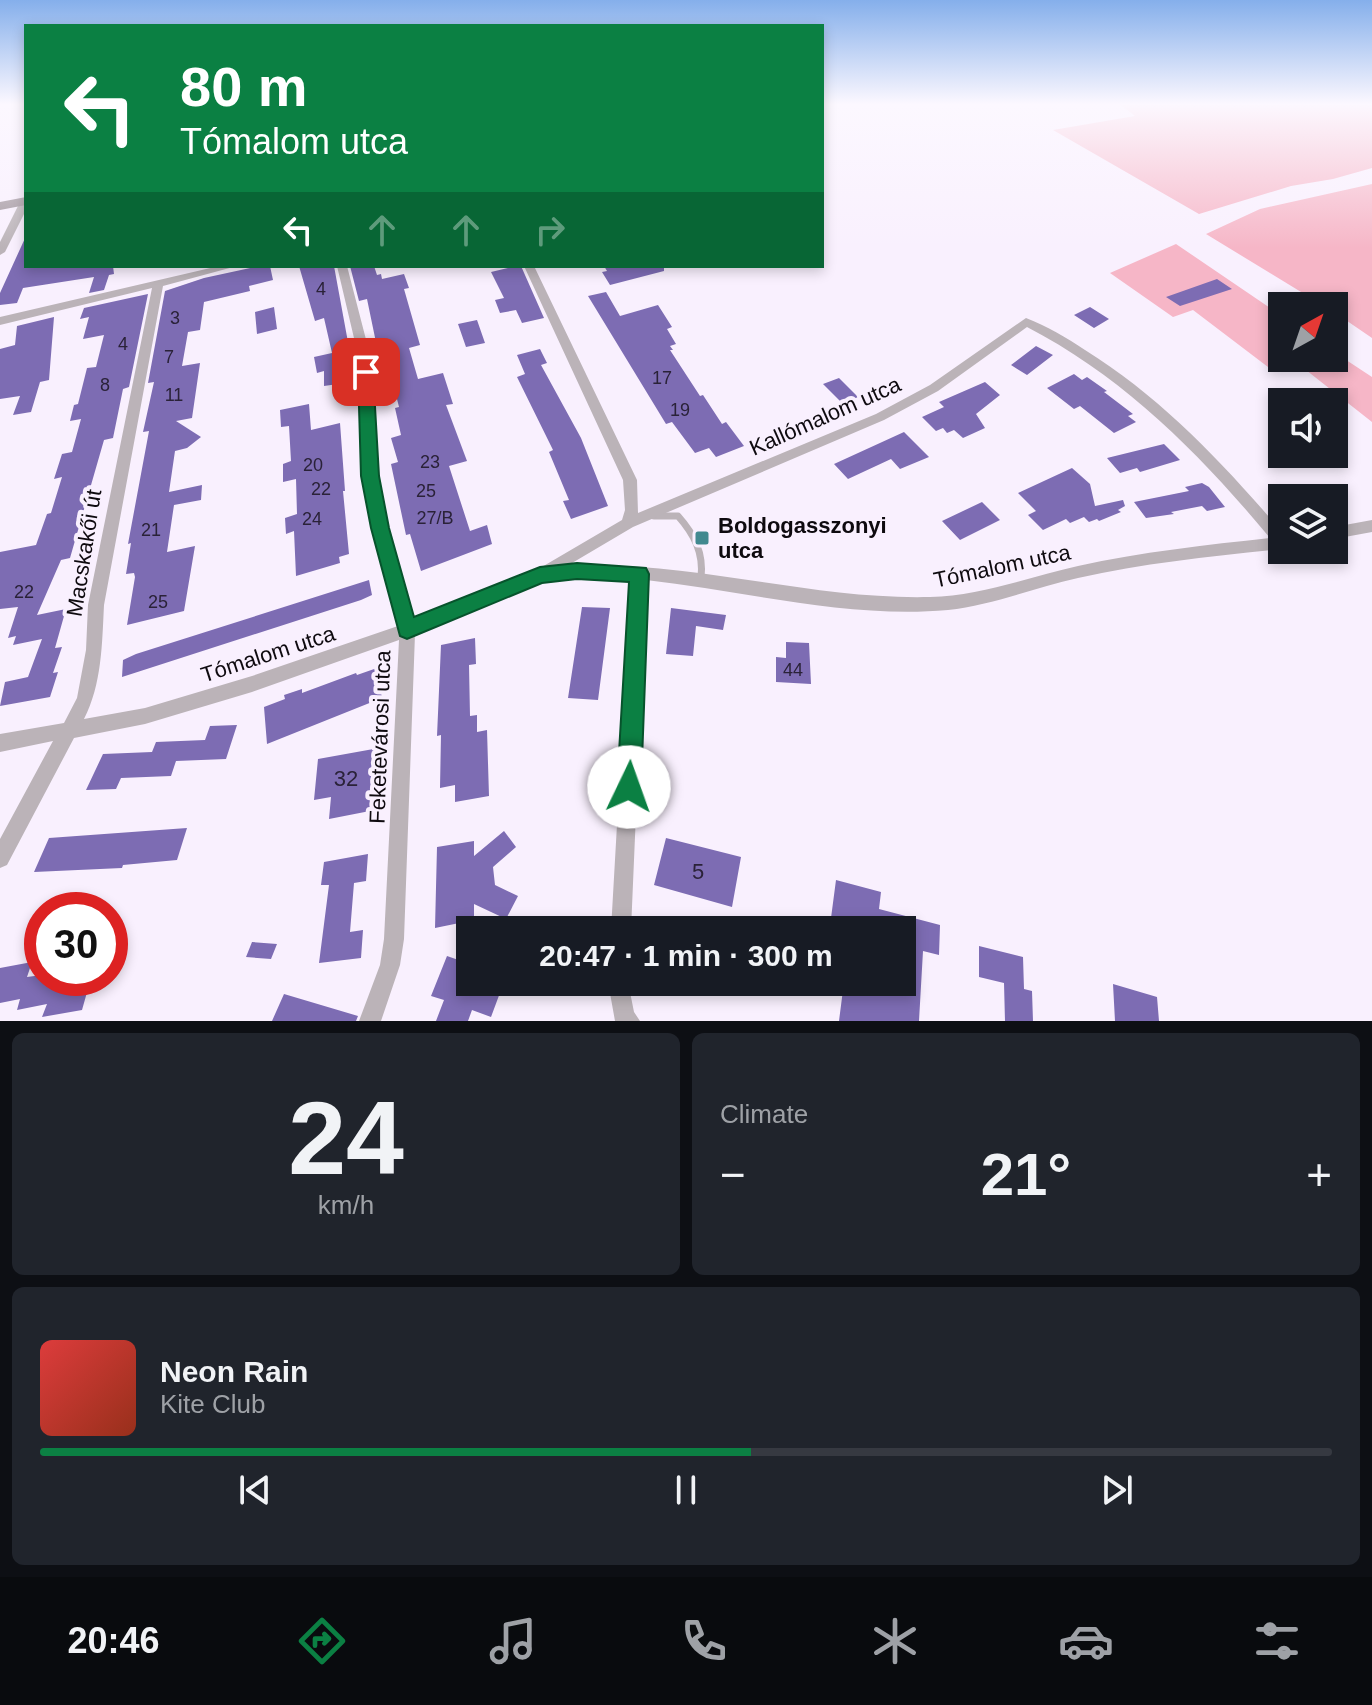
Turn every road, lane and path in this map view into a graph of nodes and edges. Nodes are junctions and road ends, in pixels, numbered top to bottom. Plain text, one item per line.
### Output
1 (24, 202) edge
2 (24, 204) edge
3 (0, 206) edge
4 (0, 252) edge
5 (224, 268) edge
6 (342, 268) edge
7 (530, 268) edge
8 (158, 285) junction
9 (0, 321) edge
10 (628, 523) junction
11 (1268, 526) edge
12 (1372, 526) edge
13 (1348, 530) edge
14 (1268, 544) edge
15 (639, 574) junction
16 (540, 575) junction
17 (701, 578) junction
18 (407, 630) junction
19 (72, 730) junction
20 (0, 743) edge
21 (0, 858) edge
22 (622, 916) edge
23 (621, 996) edge
24 (370, 1021) edge
25 (629, 1021) edge

1 - 3 main road
2 - 4 street
5 - 8 street
6 - 18 street, Feketevárosi utca
7 - 10 street
8 - 9 street
8 - 19 street, Macskakői út
10 - 11 street, Kallómalom utca
10 - 16 street, Tómalom utca
10 - 17 lane
12 - 13 street
14 - 17 street, Tómalom utca
15 - 16 street, Tómalom utca
15 - 17 street, Tómalom utca
15 - 22 street
16 - 18 street, Tómalom utca
18 - 19 street, Tómalom utca
18 - 24 street, Feketevárosi utca
19 - 20 street, Tómalom utca
19 - 21 street, Macskakői út
23 - 25 street

